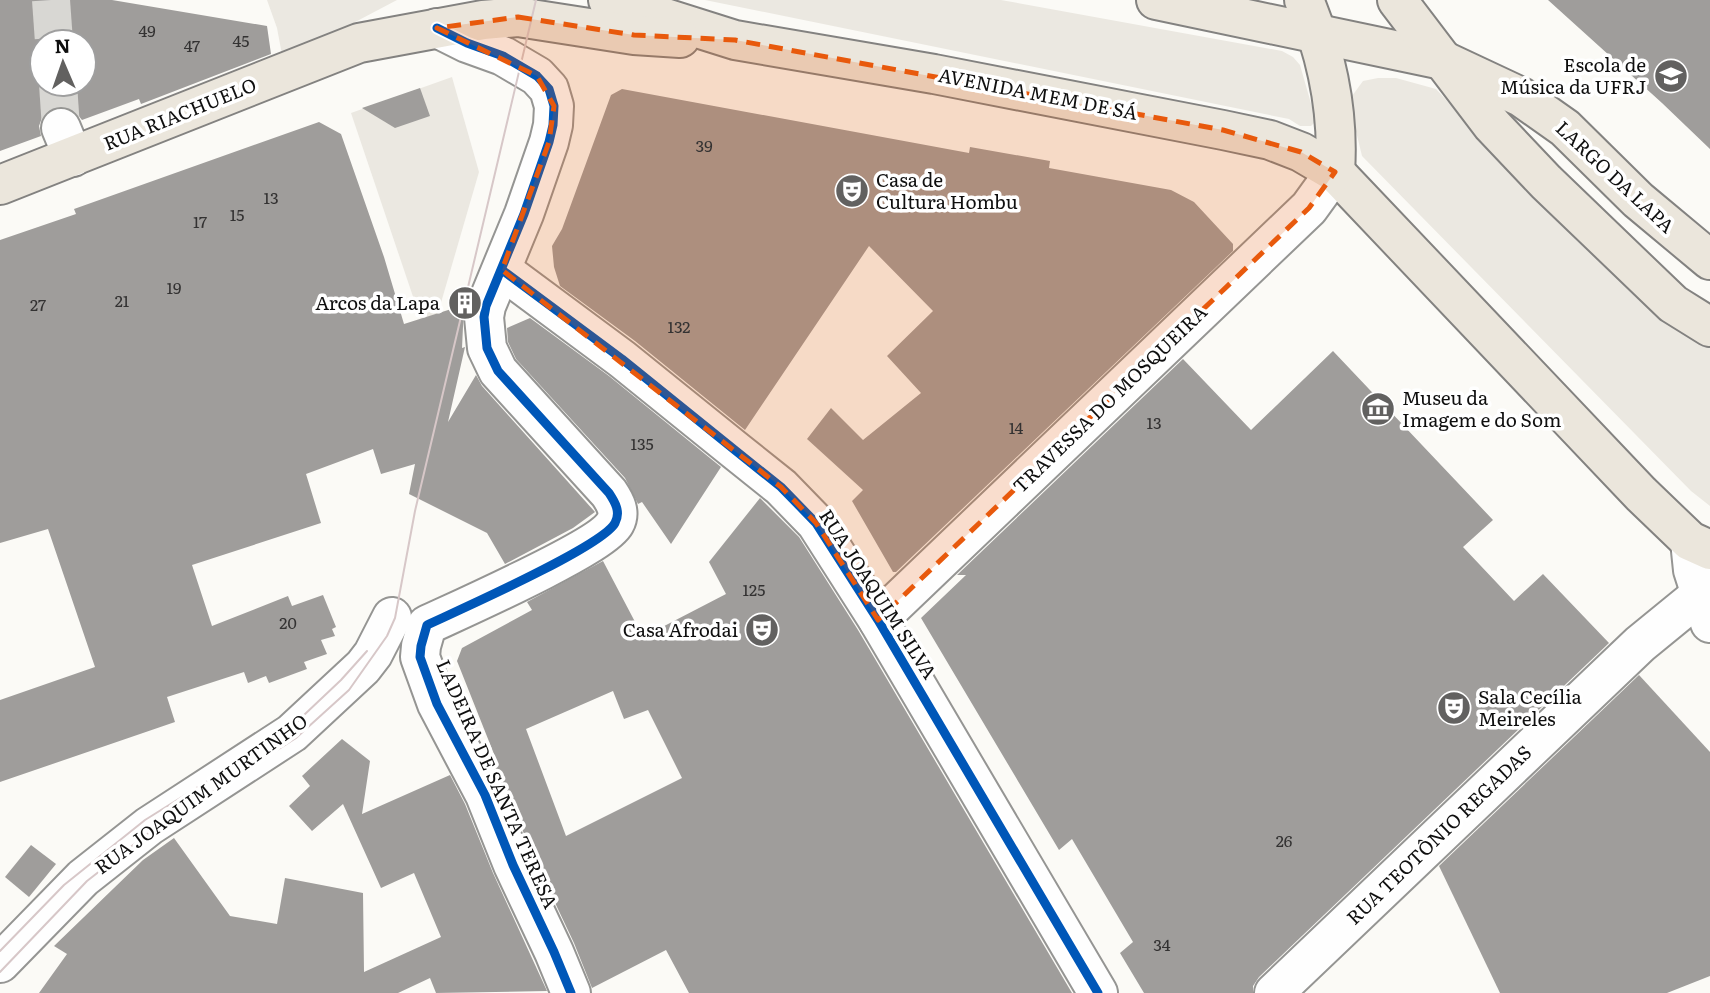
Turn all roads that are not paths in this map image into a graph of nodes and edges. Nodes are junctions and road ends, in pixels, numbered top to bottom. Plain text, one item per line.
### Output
1 (608, 0) edge
2 (1156, 0) edge
3 (1397, 0) edge
4 (428, 12) edge
5 (1311, 17) edge
6 (735, 40) junction
7 (1442, 60) junction
8 (1335, 172) junction
9 (0, 185) edge
10 (1710, 260) edge
11 (502, 270) junction
12 (1710, 327) edge
13 (1700, 545) edge
14 (1705, 609) edge
15 (392, 617) dead end
16 (878, 620) junction
17 (0, 963) edge
18 (570, 993) edge
19 (1098, 993) edge
20 (1274, 993) edge

1 - 6 main road, AVENIDA MEM DE SÁ
2 - 5 main road
3 - 7 main road
4 - 6 main road, AVENIDA MEM DE SÁ
4 - 9 main road, RUA RIACHUELO
4 - 11 street, LADEIRA DE SANTA TERESA
5 - 7 main road
5 - 8 main road
6 - 8 main road, AVENIDA MEM DE SÁ
7 - 10 main road, LARGO DA LAPA
7 - 12 main road
8 - 13 main road, AVENIDA MEM DE SÁ
8 - 16 street, TRAVESSA DO MOSQUEIRA
11 - 16 street, RUA JOAQUIM SILVA
11 - 18 street, LADEIRA DE SANTA TERESA
13 - 14 street
14 - 20 street, RUA TEOTÔNIO REGADAS
15 - 17 street, RUA JOAQUIM MURTINHO
16 - 19 street, RUA JOAQUIM SILVA

